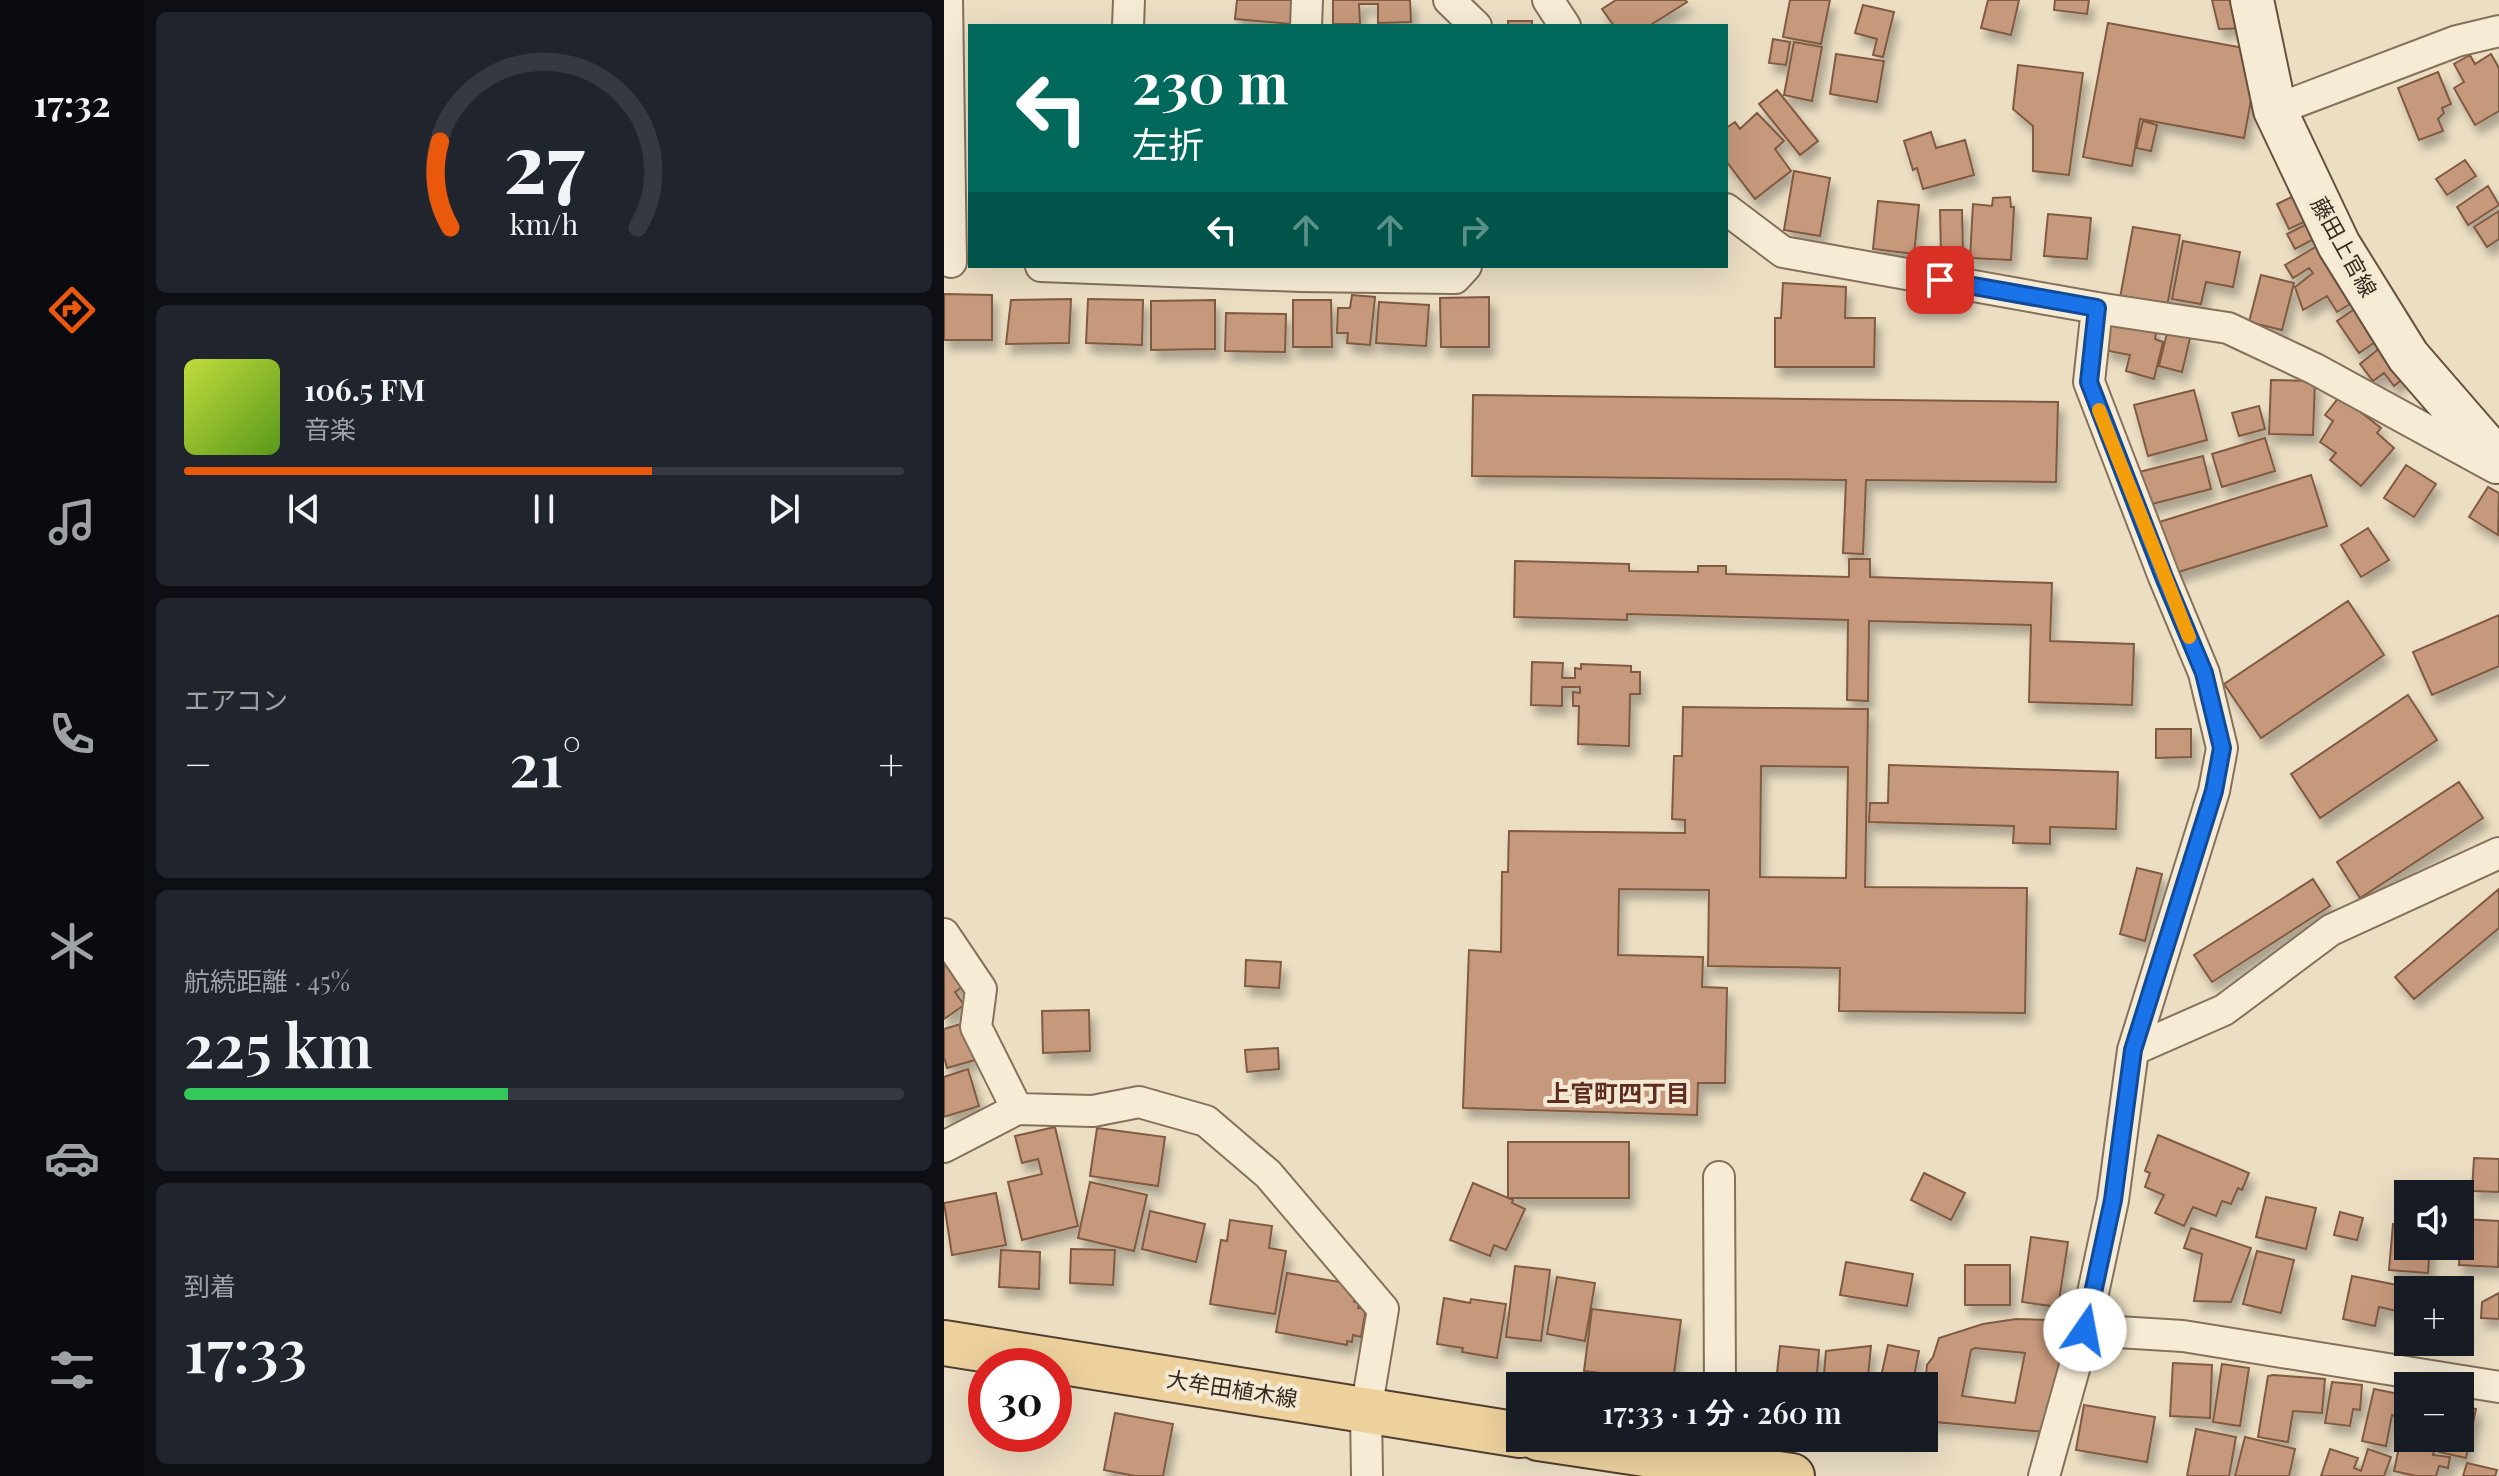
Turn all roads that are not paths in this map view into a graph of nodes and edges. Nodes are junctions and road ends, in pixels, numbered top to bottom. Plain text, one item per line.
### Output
1 (947, 0) edge
2 (1129, 0) edge
3 (1307, 0) edge
4 (1449, 0) edge
5 (1548, 0) edge
6 (2252, 0) edge
7 (1128, 24) edge
8 (1306, 24) edge
9 (1474, 24) edge
10 (1564, 24) edge
11 (2499, 31) edge
12 (947, 98) edge
13 (2275, 110) junction
14 (1728, 211) edge
15 (955, 262) edge
16 (1121, 268) edge
17 (1464, 268) edge
18 (1302, 271) edge
19 (2097, 308) junction
20 (2499, 461) edge
21 (2499, 470) edge
22 (2499, 853) edge
23 (944, 934) edge
24 (2133, 1050) junction
25 (1017, 1109) junction
26 (944, 1147) edge
27 (1719, 1177) dead end
28 (2085, 1330) junction
29 (944, 1343) edge
30 (1720, 1372) edge
31 (2499, 1387) edge
32 (1366, 1411) junction
33 (1506, 1433) edge
34 (1721, 1452) edge
35 (1367, 1476) edge
36 (1792, 1476) edge
37 (2044, 1476) edge

1 - 12 street
2 - 7 street
3 - 8 street
4 - 9 street
5 - 10 street
6 - 13 main road, 藤田上官線
11 - 13 street
12 - 15 street
13 - 20 main road, 藤田上官線
14 - 19 street
16 - 18 street
17 - 18 street
19 - 21 street
19 - 24 street
22 - 24 street
23 - 25 street
24 - 28 street
25 - 26 street
25 - 32 street
27 - 30 street
28 - 31 street
28 - 37 street
29 - 32 main road, 大牟田植木線
32 - 33 main road, 大牟田植木線
32 - 35 street
34 - 36 main road

